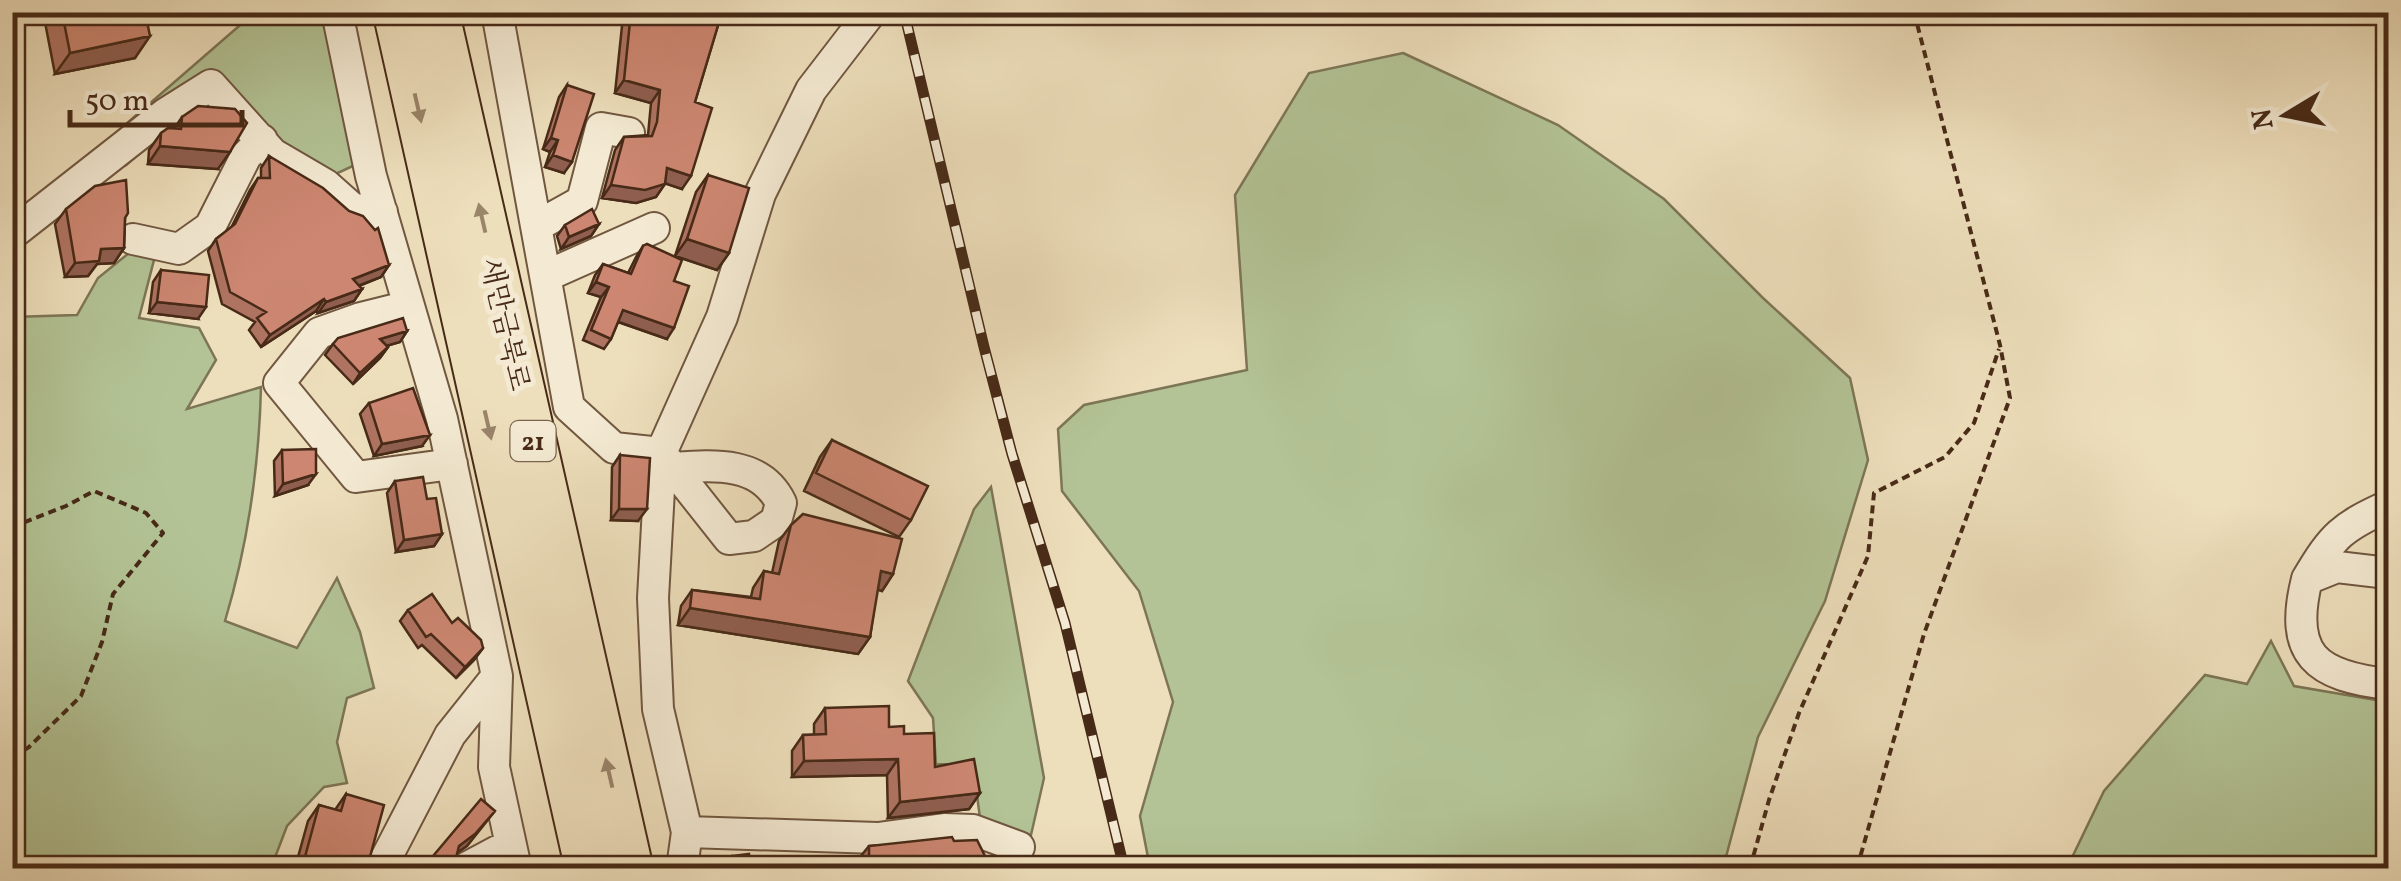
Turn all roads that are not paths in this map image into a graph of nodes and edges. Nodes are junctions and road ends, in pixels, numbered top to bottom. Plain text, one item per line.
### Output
1 (337, 12) edge
2 (457, 12) edge
3 (497, 12) edge
4 (871, 12) edge
5 (406, 14) edge
6 (459, 117) junction
7 (629, 132) edge
8 (262, 140) junction
9 (382, 212) junction
10 (537, 226) junction
11 (654, 228) dead end
12 (12, 234) edge
13 (134, 239) dead end
14 (546, 276) junction
15 (409, 306) junction
16 (667, 461) junction
17 (452, 464) junction
18 (2388, 506) edge
19 (2388, 574) edge
20 (2307, 579) junction
21 (497, 676) junction
22 (2388, 684) edge
23 (687, 832) junction
24 (1019, 847) dead end
25 (512, 857) edge
26 (381, 868) edge
27 (466, 868) edge
28 (588, 868) edge
29 (630, 868) edge
30 (682, 868) edge

1 - 9 street
2 - 6 highway
3 - 10 street
4 - 16 street
5 - 6 highway, 새만금북로 / 21
5 -> 28 highway, 새만금북로 / 21
29 -> 6 highway, 새만금북로 / 21
7 - 10 street
8 - 9 street
8 - 12 street
8 - 13 street
9 - 15 street
10 - 14 street
11 - 14 street
14 - 16 street
15 - 17 street
15 - 17 street
16 - 23 street
17 - 21 street
18 - 20 street
19 - 20 street
20 - 22 street
21 - 25 street
21 - 26 street
23 - 24 street
23 - 30 street
25 - 27 street

